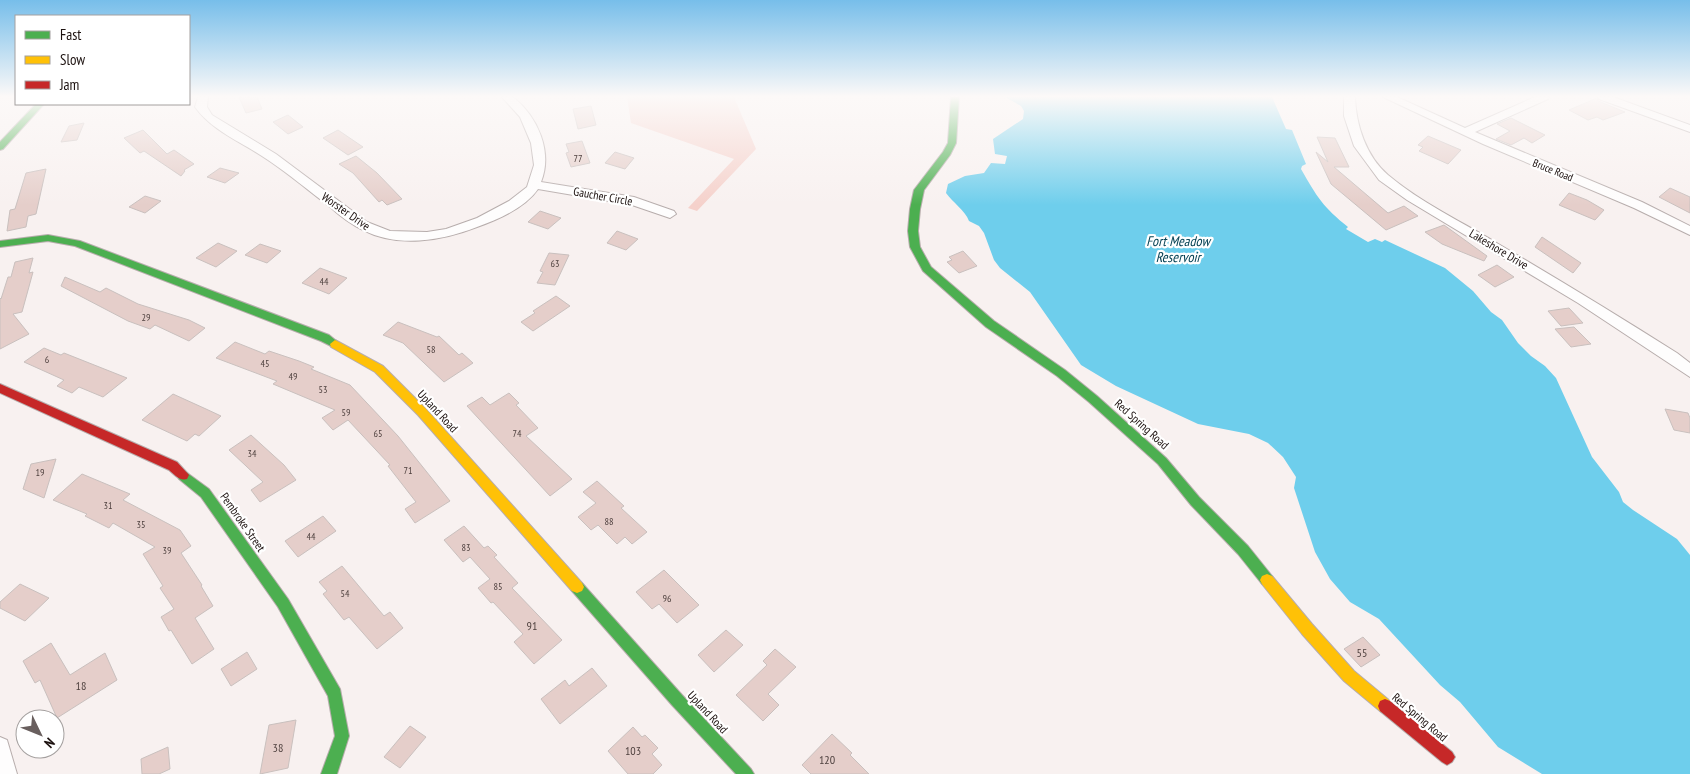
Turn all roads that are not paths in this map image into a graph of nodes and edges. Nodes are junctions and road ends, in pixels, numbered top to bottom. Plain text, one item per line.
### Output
1 (13, 133) edge
2 (234, 133) edge
3 (534, 133) edge
4 (953, 133) edge
5 (1356, 133) edge
6 (1468, 133) edge
7 (0, 147) edge
8 (534, 186) junction
9 (670, 214) dead end
10 (1690, 231) edge
11 (0, 244) edge
12 (1690, 371) edge
13 (0, 388) edge
14 (0, 747) edge
15 (1447, 757) dead end
16 (8, 774) edge
17 (329, 774) edge
18 (746, 774) edge

1 - 7 street
2 - 8 street, Worster Drive
3 - 8 street
4 - 15 street, Red Spring Road
5 - 12 street, Lakeshore Drive
6 - 10 street, Bruce Road
8 - 9 street, Gaucher Circle
11 - 18 street, Upland Road
13 - 17 street, Pembroke Street
14 - 16 street

